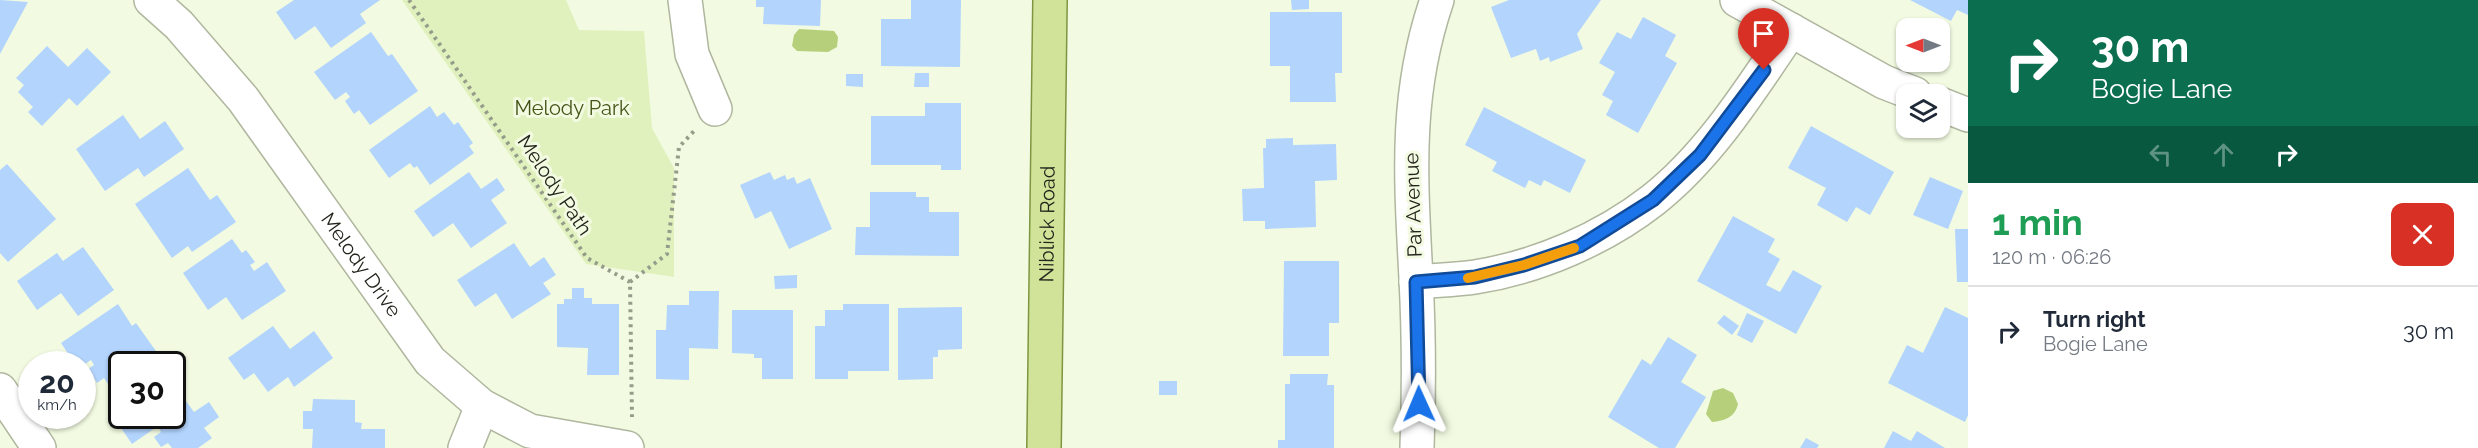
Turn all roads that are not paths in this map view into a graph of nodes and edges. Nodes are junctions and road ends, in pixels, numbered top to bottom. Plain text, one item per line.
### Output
1 (151, 0) edge
2 (685, 0) edge
3 (1050, 0) edge
4 (1437, 0) edge
5 (1737, 0) edge
6 (1791, 30) junction
7 (1896, 87) edge
8 (1950, 108) edge
9 (715, 110) road end
10 (1968, 116) edge
11 (1416, 282) junction
12 (0, 390) edge
13 (482, 406) junction
14 (629, 436) edge
15 (39, 448) edge
16 (465, 448) edge
17 (1044, 448) edge
18 (1417, 448) edge

1 - 13 street, Melody Drive
2 - 9 street
3 - 17 main road, Niblick Road
4 - 11 street, Par Avenue
5 - 6 street
6 - 7 street
6 - 11 street
8 - 10 street
11 - 18 street, Par Avenue
12 - 15 street
13 - 14 street, Melody Drive
13 - 16 street

